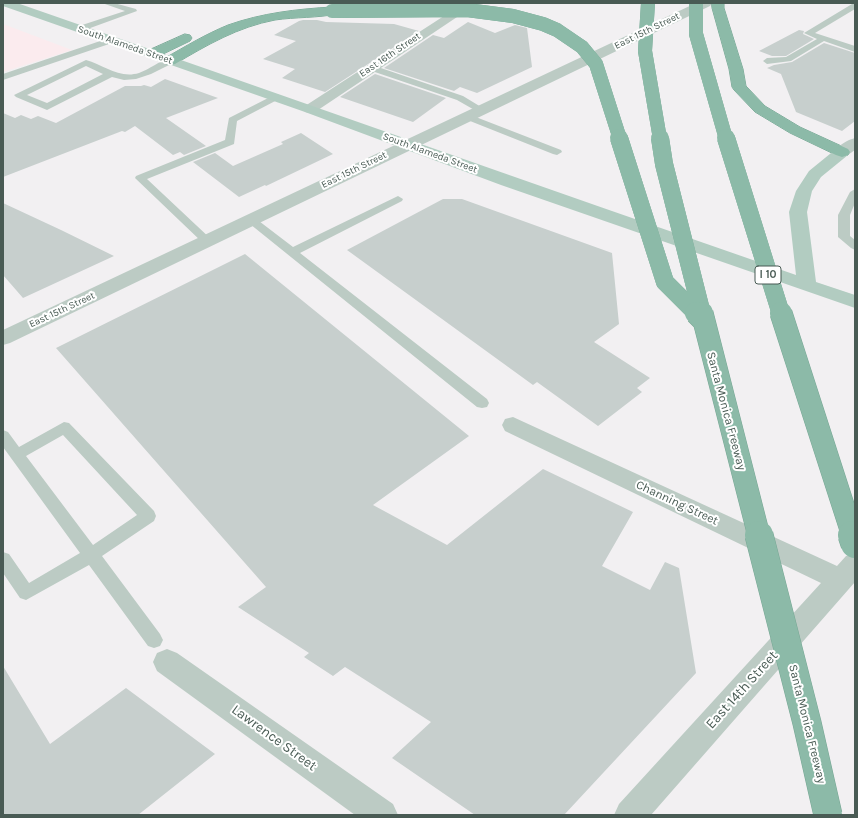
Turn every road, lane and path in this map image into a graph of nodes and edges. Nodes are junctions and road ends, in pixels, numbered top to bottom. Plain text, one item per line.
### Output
1 (5, 3) edge
2 (106, 3) edge
3 (308, 3) edge
4 (472, 3) edge
5 (648, 3) edge
6 (696, 3) edge
7 (706, 3) edge
8 (718, 3) edge
9 (855, 6) edge
10 (79, 29) junction
11 (824, 38) junction
12 (112, 40) junction
13 (855, 49) edge
14 (152, 54) junction
15 (170, 61) junction
16 (767, 61) dead end
17 (47, 62) junction
18 (372, 68) junction
19 (68, 72) junction
20 (112, 73) junction
21 (3, 77) edge
22 (276, 97) junction
23 (310, 109) junction
24 (475, 113) junction
25 (408, 145) junction
26 (849, 148) edge
27 (557, 152) dead end
28 (855, 192) edge
29 (398, 199) dead end
30 (252, 220) junction
31 (207, 241) junction
32 (855, 246) edge
33 (292, 252) junction
34 (806, 285) junction
35 (855, 302) edge
36 (702, 319) junction
37 (3, 338) edge
38 (482, 403) dead end
39 (513, 425) dead end
40 (3, 436) edge
41 (17, 455) junction
42 (855, 544) edge
43 (91, 555) junction
44 (3, 559) edge
45 (848, 572) edge
46 (161, 651) joint
47 (382, 815) edge
48 (630, 815) edge
49 (828, 815) edge

1 - 10 main road, South Alameda Street
2 - 10 lane
3 - 14 highway
4 - 18 street, East 16th Street
5 - 36 highway, Santa Monica Freeway, bridge
6 - 42 highway, I 10, bridge
7 - 24 street, East 15th Street
8 - 26 highway
9 - 11 lane
10 - 12 main road, South Alameda Street
11 - 13 lane
11 - 16 lane
12 - 14 main road, South Alameda Street
12 - 17 lane
14 - 15 main road, South Alameda Street
15 - 20 lane
15 - 22 main road, South Alameda Street
15 - 36 highway, bridge
17 - 19 lane
17 - 21 lane
18 - 23 street, East 16th Street
18 - 24 lane
19 - 20 lane
19 - 20 lane
22 - 23 main road, South Alameda Street
22 - 31 lane
23 - 25 main road, South Alameda Street
24 - 25 street, East 15th Street
24 - 27 lane
25 - 30 street, East 15th Street
25 - 34 main road, South Alameda Street
26 - 34 main road
28 - 32 lane
29 - 33 lane
30 - 31 street, East 15th Street
30 - 33 lane
31 - 37 street, East 15th Street
33 - 38 lane
34 - 35 main road, South Alameda Street
36 - 49 highway, Santa Monica Freeway, bridge
39 - 45 street, Channing Street
40 - 41 lane
41 - 43 lane
41 - 43 lane
43 - 44 lane
43 - 46 lane
45 - 48 street, East 14th Street
46 - 47 street, Lawrence Street

